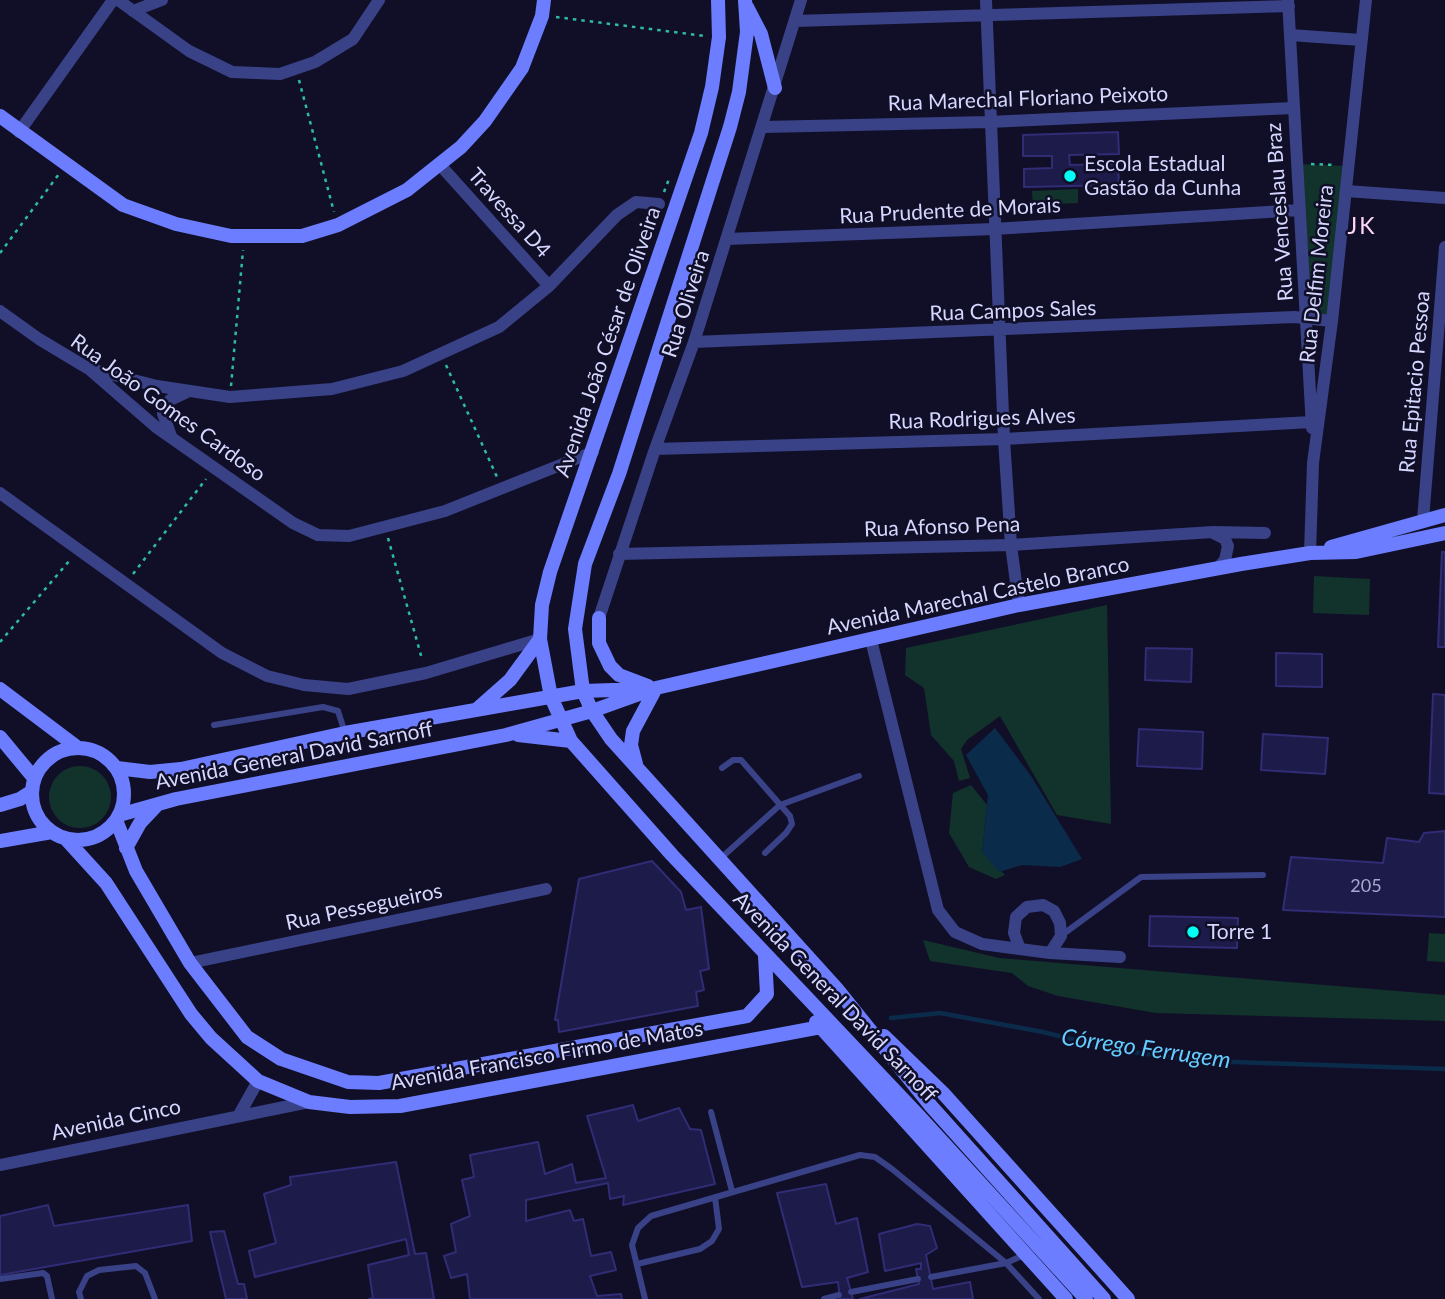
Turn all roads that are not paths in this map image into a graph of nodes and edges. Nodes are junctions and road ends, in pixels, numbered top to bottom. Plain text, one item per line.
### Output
1 (113, 0) edge
2 (118, 0) edge
3 (162, 0) edge
4 (379, 0) edge
5 (544, 0) edge
6 (718, 0) edge
7 (802, 0) edge
8 (986, 0) edge
9 (1366, 0) edge
10 (745, 2) edge
11 (1289, 3) edge
12 (133, 11) junction
13 (987, 17) junction
14 (795, 21) junction
15 (1290, 35) junction
16 (1362, 40) junction
17 (775, 88) junction
18 (1293, 108) junction
19 (0, 116) edge
20 (989, 122) junction
21 (764, 127) junction
22 (19, 132) junction
23 (441, 166) junction
24 (1346, 191) junction
25 (1445, 198) edge
26 (659, 204) dead end
27 (1300, 210) junction
28 (994, 229) junction
29 (727, 239) junction
30 (1445, 247) edge
31 (549, 286) junction
32 (0, 311) edge
33 (1306, 317) junction
34 (1332, 321) junction
35 (1000, 331) junction
36 (694, 342) junction
37 (89, 369) junction
38 (189, 391) junction
39 (1311, 422) junction
40 (173, 439) junction
41 (1004, 439) junction
42 (655, 449) junction
43 (593, 452) junction
44 (1313, 463) junction
45 (0, 493) edge
46 (1445, 515) edge
47 (1423, 520) junction
48 (1213, 532) junction
49 (1265, 533) dead end
50 (1445, 533) edge
51 (1011, 545) junction
52 (1310, 553) junction
53 (619, 554) junction
54 (1218, 568) junction
55 (1018, 605) junction
56 (599, 618) junction
57 (540, 639) junction
58 (871, 640) junction
59 (579, 667) junction
60 (656, 688) junction
61 (0, 689) edge
62 (583, 691) junction
63 (551, 697) junction
64 (592, 711) junction
65 (472, 713) junction
66 (559, 720) junction
67 (214, 725) dead end
68 (345, 733) junction
69 (506, 734) junction
70 (0, 737) edge
71 (571, 741) junction
72 (77, 747) junction
73 (117, 768) junction
74 (722, 768) dead end
75 (639, 771) junction
76 (859, 776) dead end
77 (33, 785) junction
78 (159, 804) junction
79 (0, 805) edge
80 (780, 805) junction
81 (118, 818) junction
82 (59, 835) junction
83 (0, 841) edge
84 (126, 848) junction
85 (765, 853) dead end
86 (721, 859) junction
87 (1263, 875) dead end
88 (546, 889) dead end
89 (1060, 936) junction
90 (1020, 948) junction
91 (1050, 953) junction
92 (765, 956) junction
93 (1120, 957) dead end
94 (190, 963) junction
95 (792, 984) junction
96 (837, 989) junction
97 (821, 1027) junction
98 (258, 1080) junction
99 (309, 1102) junction
100 (711, 1112) dead end
101 (240, 1113) junction
102 (0, 1165) edge
103 (732, 1191) junction
104 (715, 1197) junction
105 (1026, 1254) junction
106 (1006, 1263) junction
107 (637, 1264) junction
108 (931, 1277) dead end
109 (0, 1279) edge
110 (918, 1279) dead end
111 (851, 1292) dead end
112 (839, 1295) dead end
113 (52, 1299) edge
114 (81, 1299) edge
115 (155, 1299) edge
116 (645, 1299) edge
117 (824, 1299) edge
118 (1039, 1299) edge
119 (1066, 1299) edge
120 (1086, 1299) edge
121 (1104, 1299) edge
122 (1128, 1299) edge

1 - 22 street
2 - 12 street
3 - 12 street
4 - 12 street
5 - 23 street
6 - 43 street, Avenida João César de Oliveira
7 - 14 street, Rua Oliveira
8 - 13 street
9 - 16 street, Rua Delfim Moreira
10 - 17 street
10 - 59 street
11 - 13 street
11 - 15 street, Rua Venceslau Braz
13 - 14 street
13 - 20 street
14 - 17 street, Rua Oliveira
15 - 16 street
15 - 18 street, Rua Venceslau Braz
16 - 24 street, Rua Delfim Moreira
17 - 21 street, Rua Oliveira
18 - 20 street, Rua Marechal Floriano Peixoto
18 - 27 street, Rua Venceslau Braz
19 - 22 street
20 - 21 street, Rua Marechal Floriano Peixoto
20 - 28 street
21 - 29 street, Rua Oliveira
22 - 23 street
23 - 31 street, Travessa D4
24 - 25 street
24 - 34 street, Rua Delfim Moreira
26 - 31 street
27 - 28 street, Rua Prudente de Morais
27 - 33 street, Rua Venceslau Braz
28 - 29 street, Rua Prudente de Morais
28 - 35 street
29 - 36 street, Rua Oliveira
30 - 47 street, Rua Epitacio Pessoa
31 - 38 street
32 - 37 street, Rua João Gomes Cardoso
33 - 34 street, Rua Campos Sales
33 - 35 street, Rua Campos Sales
33 - 39 street, Rua Venceslau Braz
34 - 44 street, Rua Delfim Moreira
35 - 36 street, Rua Campos Sales
35 - 41 street
36 - 42 street, Rua Oliveira
37 - 38 street
37 - 40 street, Rua João Gomes Cardoso
38 - 40 street
39 - 41 street, Rua Rodrigues Alves
39 - 44 street, Rua Venceslau Braz
40 - 43 street, Rua João Gomes Cardoso
41 - 42 street, Rua Rodrigues Alves
41 - 51 street
42 - 53 street, Rua Oliveira
43 - 57 street, Avenida João César de Oliveira
44 - 52 street, Rua Delfim Moreira
45 - 57 street
46 - 47 street, Avenida Marechal Castelo Branco
47 - 52 street, Avenida Marechal Castelo Branco
48 - 49 street, Rua Afonso Pena
48 - 51 street, Rua Afonso Pena
48 - 54 street
50 - 52 street, Avenida Marechal Castelo Branco
51 - 53 street, Rua Afonso Pena
51 - 55 street
52 - 54 street, Avenida Marechal Castelo Branco
53 - 56 street, Rua Oliveira
54 - 55 street, Avenida Marechal Castelo Branco
55 - 58 street, Avenida Marechal Castelo Branco
56 - 59 street
56 - 60 street
57 - 63 street, Avenida João César de Oliveira
57 - 65 street
58 - 60 street, Avenida Marechal Castelo Branco
58 - 90 street
59 - 62 street
60 - 62 street, Avenida Marechal Castelo Branco
60 - 64 street, Avenida Marechal Castelo Branco
60 - 75 street
61 - 72 street
62 - 63 street, Avenida General David Sarnoff
62 - 64 street, Avenida General David Sarnoff
63 - 65 street, Avenida General David Sarnoff
63 - 66 street, Avenida General David Sarnoff
64 - 66 street, Avenida General David Sarnoff
64 - 75 street, Avenida General David Sarnoff
65 - 68 street, Avenida General David Sarnoff
66 - 69 street, Avenida General David Sarnoff
66 - 71 street, Avenida General David Sarnoff
67 - 68 lane
68 - 73 street, Avenida General David Sarnoff
69 - 71 street
69 - 78 street, Avenida General David Sarnoff
70 - 77 street
71 - 92 street, Avenida General David Sarnoff
72 - 73 street
72 - 77 street
73 - 81 street
74 - 80 lane
75 - 86 street, Avenida General David Sarnoff
76 - 80 lane
77 - 79 street
77 - 82 street
78 - 81 street, Avenida General David Sarnoff
78 - 84 street
80 - 85 lane
80 - 86 lane
81 - 82 street
81 - 84 street, Avenida Francisco Firmo de Matos
82 - 83 street
82 - 98 street, Avenida Francisco Firmo de Matos
84 - 94 street, Avenida Francisco Firmo de Matos
86 - 96 street, Avenida General David Sarnoff
87 - 89 lane
88 - 94 street, Rua Pessegueiros
89 - 90 street
89 - 91 street
90 - 91 street
91 - 93 street
92 - 94 street, Avenida Francisco Firmo de Matos
92 - 95 street, Avenida General David Sarnoff
95 - 97 street
95 - 120 street, Avenida General David Sarnoff
96 - 121 street, Avenida General David Sarnoff
96 - 122 street
97 - 99 street, Avenida Francisco Firmo de Matos
97 - 105 street
98 - 99 street, Avenida Francisco Firmo de Matos
98 - 101 street
99 - 101 street, Avenida Cinco
100 - 103 lane
101 - 102 street, Avenida Cinco
103 - 104 lane
103 - 106 lane
104 - 107 lane
104 - 107 lane
105 - 106 lane
105 - 119 street
106 - 108 lane
106 - 118 lane
107 - 116 lane
109 - 113 lane
110 - 111 lane
112 - 117 lane
114 - 115 lane

